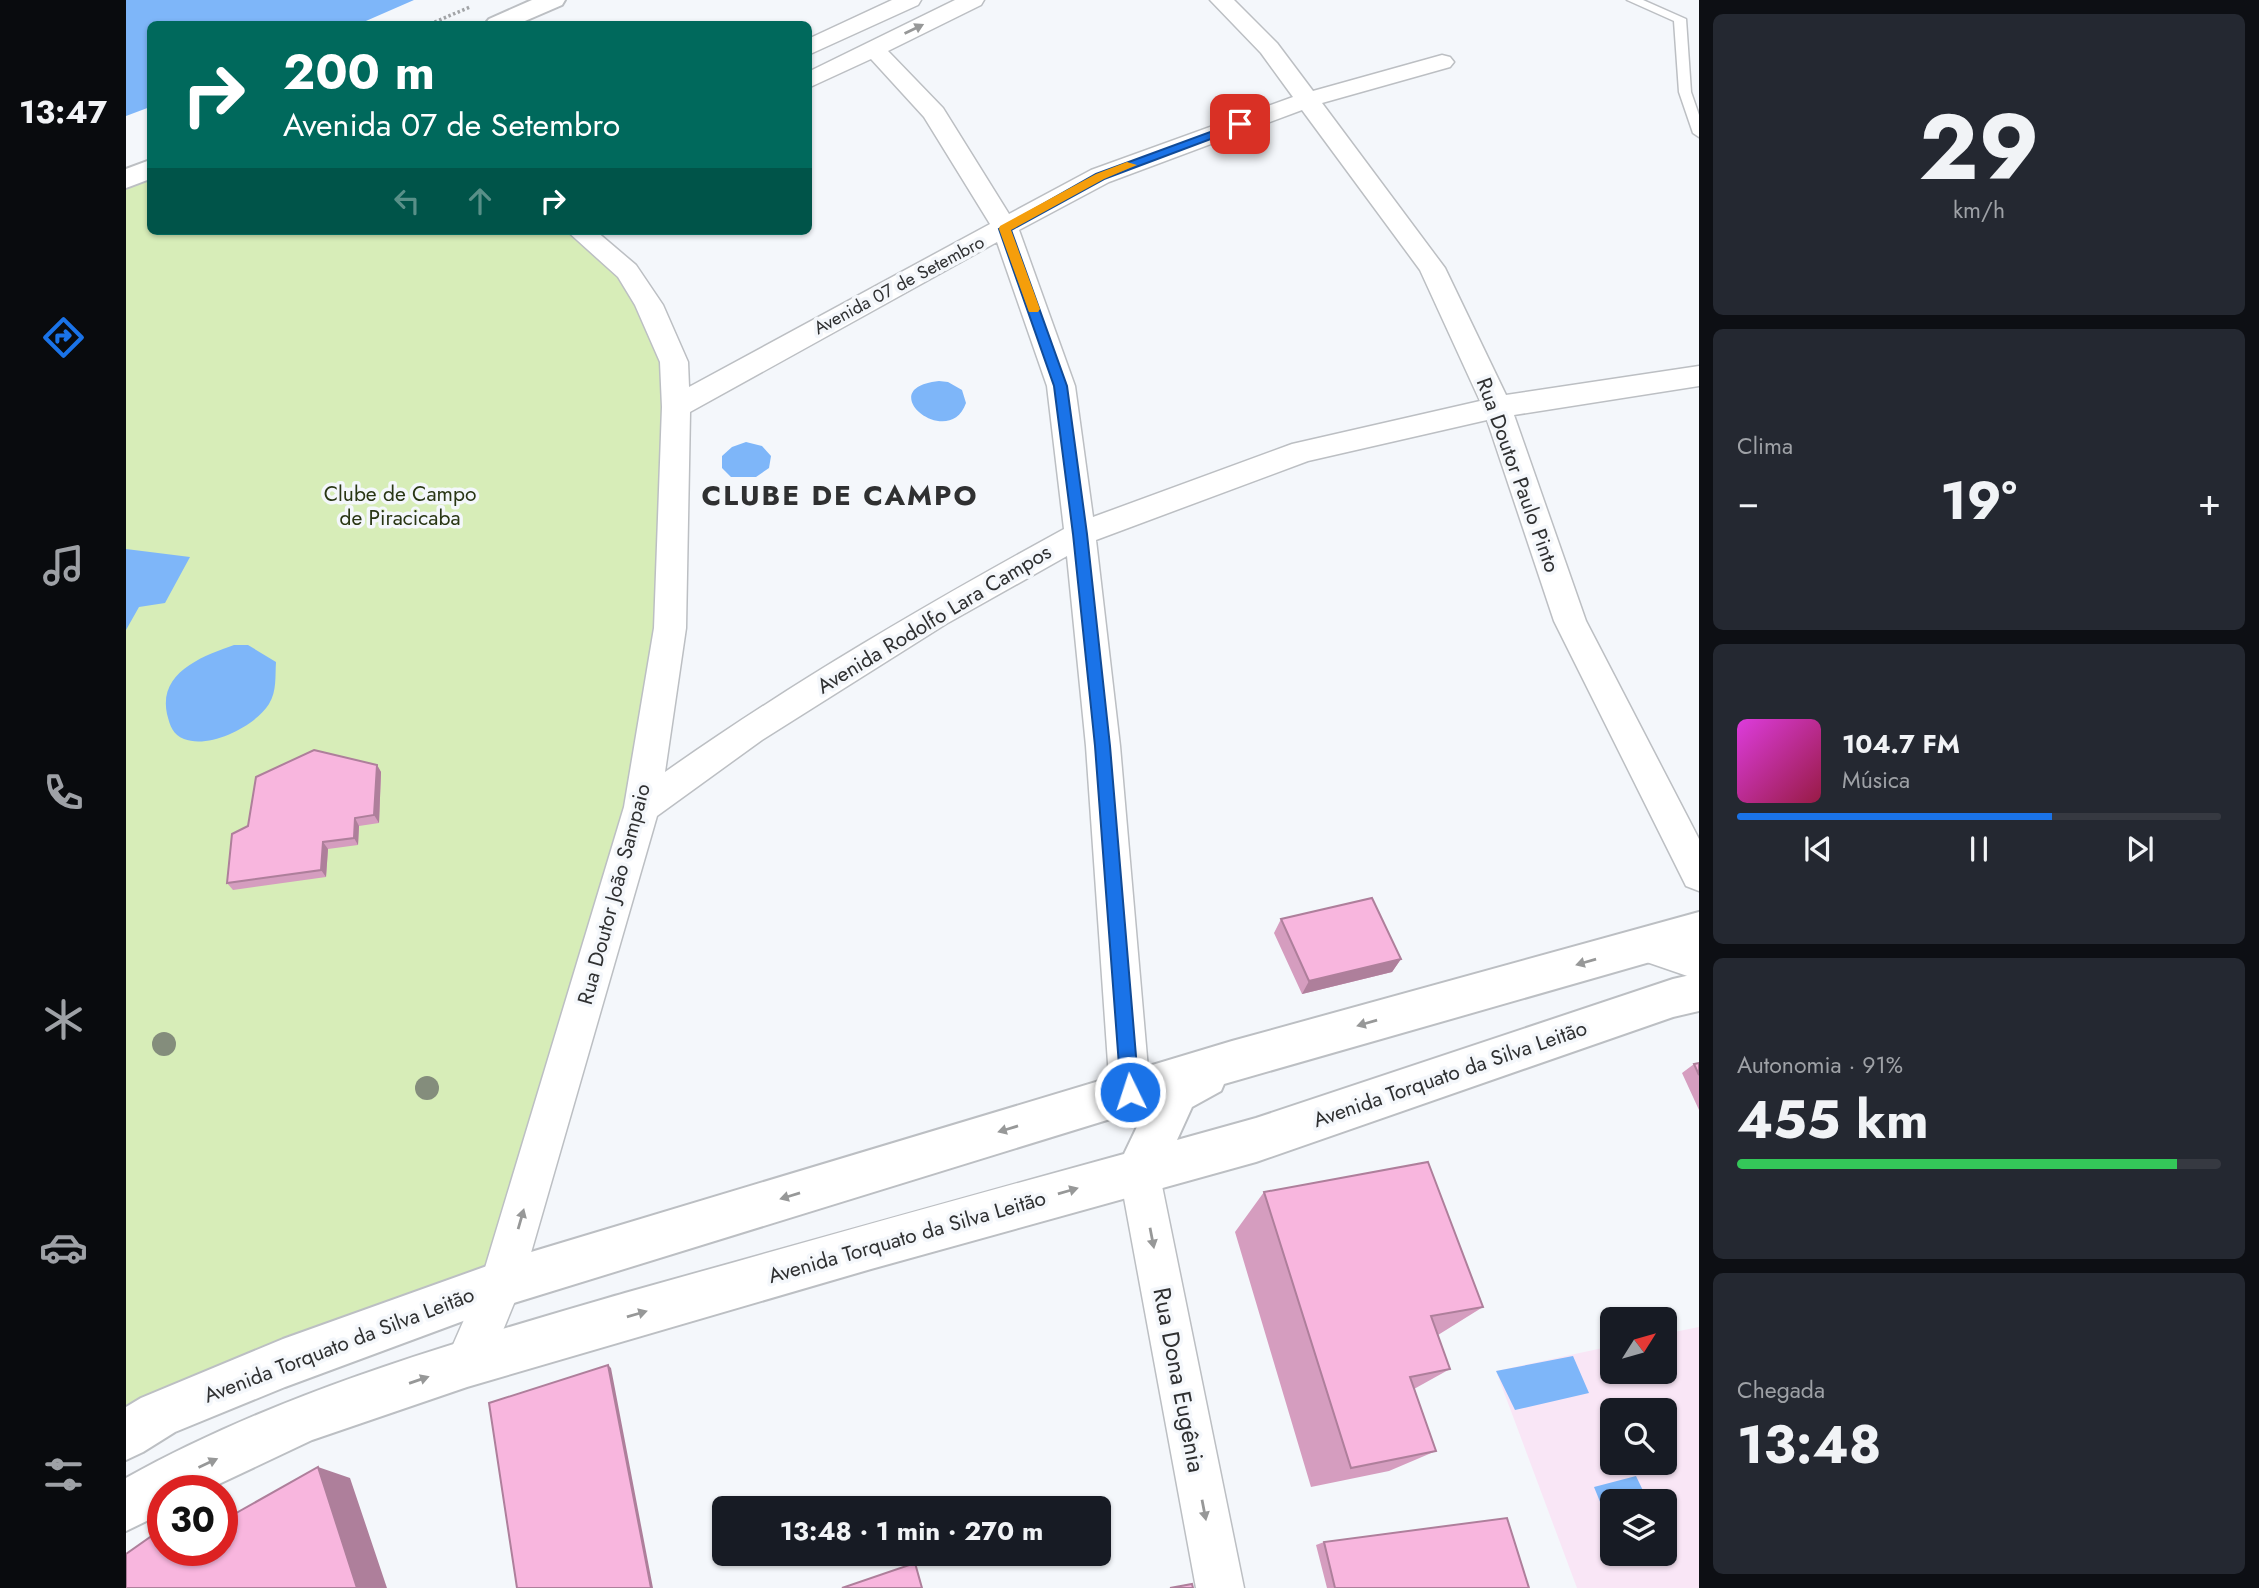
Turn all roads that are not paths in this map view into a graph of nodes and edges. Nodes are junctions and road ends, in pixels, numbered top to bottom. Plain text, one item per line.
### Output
1 (553, 0) edge
2 (910, 0) edge
3 (1221, 0) edge
4 (1633, 0) edge
5 (964, 2) edge
6 (505, 21) edge
7 (812, 46) edge
8 (873, 48) junction
9 (1442, 62) dead end
10 (812, 79) edge
11 (1307, 100) junction
12 (1699, 133) edge
13 (147, 170) edge
14 (126, 179) edge
15 (1005, 229) junction
16 (585, 235) edge
17 (1699, 376) edge
18 (676, 407) junction
19 (1497, 407) junction
20 (1080, 534) junction
21 (642, 807) junction
22 (1699, 875) edge
23 (1699, 930) edge
24 (1645, 945) junction
25 (1699, 963) edge
26 (1699, 992) edge
27 (1232, 1061) junction
28 (1130, 1092) junction
29 (1139, 1171) junction
30 (501, 1284) junction
31 (467, 1363) junction
32 (126, 1435) edge
33 (126, 1506) edge
34 (1220, 1588) edge

1 - 6 main road
2 - 7 street
3 - 11 street, Rua Doutor Paulo Pinto
4 - 12 lane
8 -> 5 street
8 - 10 street
8 - 15 street
9 - 11 street, Avenida 07 de Setembro
11 - 15 street, Avenida 07 de Setembro
11 - 19 street, Rua Doutor Paulo Pinto
13 - 14 main road
15 - 18 street, Avenida 07 de Setembro
15 - 20 street
16 - 18 street, Rua Doutor João Sampaio
17 - 19 street, Avenida Rodolfo Lara Campos
18 - 21 street, Rua Doutor João Sampaio
19 - 20 street, Avenida Rodolfo Lara Campos
19 - 22 street, Rua Doutor Paulo Pinto
20 - 21 street, Avenida Rodolfo Lara Campos
20 - 28 street
30 -> 21 street, Rua Doutor João Sampaio
23 - 24 main road, Avenida Torquato da Silva Leitão
24 - 25 street
24 -> 27 main road, Avenida Torquato da Silva Leitão
26 - 29 main road, Avenida Torquato da Silva Leitão
27 - 28 main road, Avenida Torquato da Silva Leitão
27 - 29 main road
28 -> 30 main road, Avenida Torquato da Silva Leitão
31 -> 29 main road, Avenida Torquato da Silva Leitão
29 -> 34 street, Rua Dona Eugênia
30 - 31 street, Rua Doutor João Sampaio
30 - 32 main road, Avenida Torquato da Silva Leitão
33 -> 31 main road, Avenida Torquato da Silva Leitão

